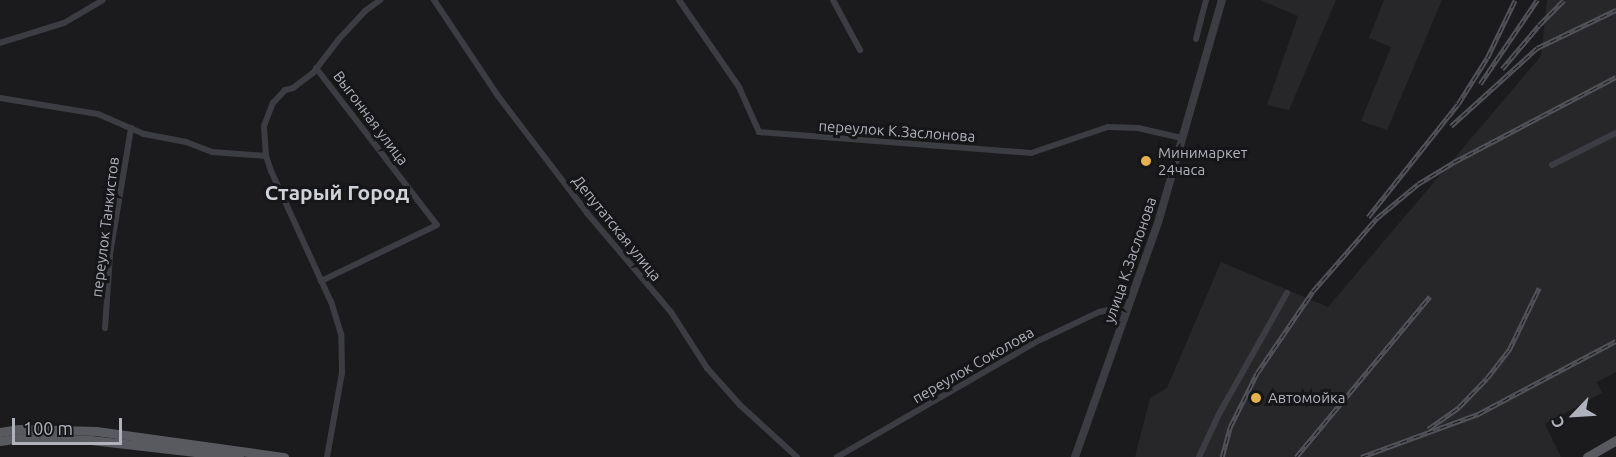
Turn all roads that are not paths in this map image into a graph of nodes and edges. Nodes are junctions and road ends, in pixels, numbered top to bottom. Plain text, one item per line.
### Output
1 (103, 0) edge
2 (380, 0) edge
3 (434, 0) edge
4 (680, 0) edge
5 (833, 0) edge
6 (1206, 0) edge
7 (1222, 0) edge
8 (1202, 20) junction
9 (1214, 24) junction
10 (1196, 39) dead end
11 (0, 43) edge
12 (860, 50) dead end
13 (316, 68) junction
14 (0, 98) edge
15 (131, 128) junction
16 (1616, 133) edge
17 (1182, 138) junction
18 (266, 156) junction
19 (1552, 165) dead end
20 (321, 281) junction
21 (1287, 293) dead end
22 (1127, 310) junction
23 (105, 328) dead end
24 (0, 432) edge
25 (1616, 440) edge
26 (0, 441) edge
27 (1616, 447) edge
28 (239, 457) edge
29 (284, 457) edge
30 (327, 457) edge
31 (797, 457) edge
32 (837, 457) edge
33 (1075, 457) edge
34 (1199, 457) edge
35 (1587, 457) edge
36 (1599, 457) edge

1 - 11 street
2 - 13 street
3 - 31 street, Депутатская улица
4 - 17 street, переулок К.Заслонова
5 - 12 street
6 - 8 street
7 - 9 street, улица К.Заслонова
8 - 9 street
8 - 10 street
9 - 17 street, улица К.Заслонова
13 - 18 street
13 - 20 street, Выгонная улица
14 - 15 street
15 - 18 street
15 - 23 street, переулок Танкистов
16 - 19 street
17 - 22 street, улица К.Заслонова
18 - 20 street
20 - 30 street
21 - 34 street
22 - 32 street, переулок Соколова
22 - 33 street, улица К.Заслонова
24 - 29 main road
25 - 35 main road
26 - 28 main road
27 - 36 main road

